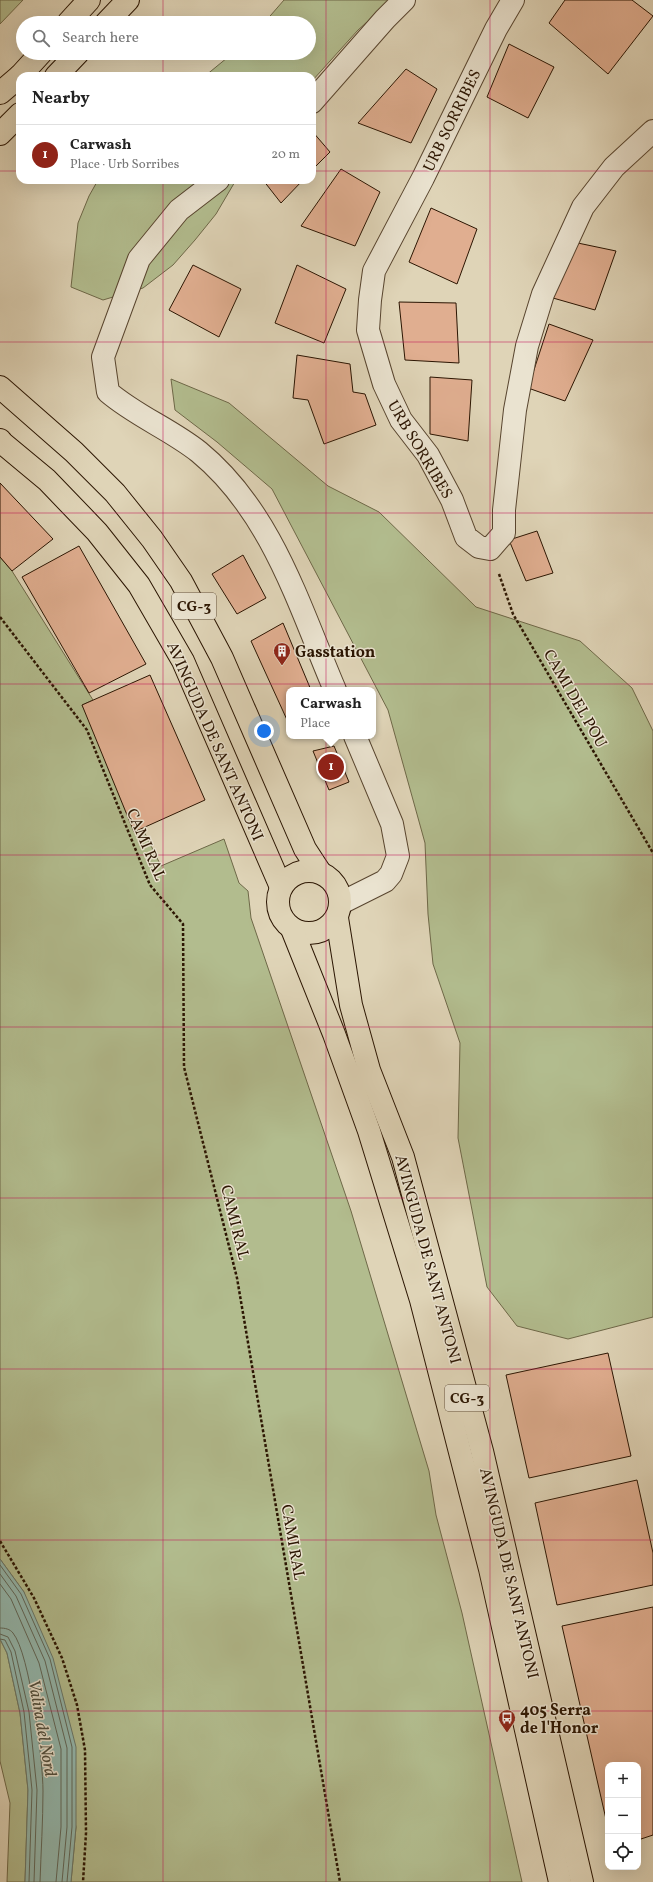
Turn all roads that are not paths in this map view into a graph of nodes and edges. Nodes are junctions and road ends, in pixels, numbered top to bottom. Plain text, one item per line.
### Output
1 (89, 0) edge
2 (128, 0) edge
3 (404, 0) edge
4 (513, 0) edge
5 (74, 16) edge
6 (113, 16) edge
7 (35, 60) edge
8 (71, 60) edge
9 (24, 72) edge
10 (60, 72) edge
11 (16, 79) edge
12 (0, 92) edge
13 (316, 97) edge
14 (16, 118) edge
15 (653, 131) edge
16 (0, 134) edge
17 (213, 184) edge
18 (0, 387) edge
19 (0, 441) edge
20 (334, 687) edge
21 (356, 739) edge
22 (320, 872) junction
23 (281, 887) junction
24 (339, 911) junction
25 (292, 929) junction
26 (560, 1882) edge
27 (582, 1882) edge

1 - 5 main road
2 - 6 main road
3 - 13 street
4 - 15 street, URB SORRIBES
7 - 9 main road
8 - 10 main road
11 - 12 main road
14 - 16 main road
17 - 20 street
18 - 22 main road, CG-3
19 - 23 main road, AVINGUDA DE SANT ANTONI / CG-3
21 - 24 street
22 - 23 main road
22 - 24 main road, CG-3
23 - 25 main road, CG-3
24 - 25 main road
24 - 27 main road, AVINGUDA DE SANT ANTONI / CG-3
25 - 26 main road, AVINGUDA DE SANT ANTONI / CG-3

